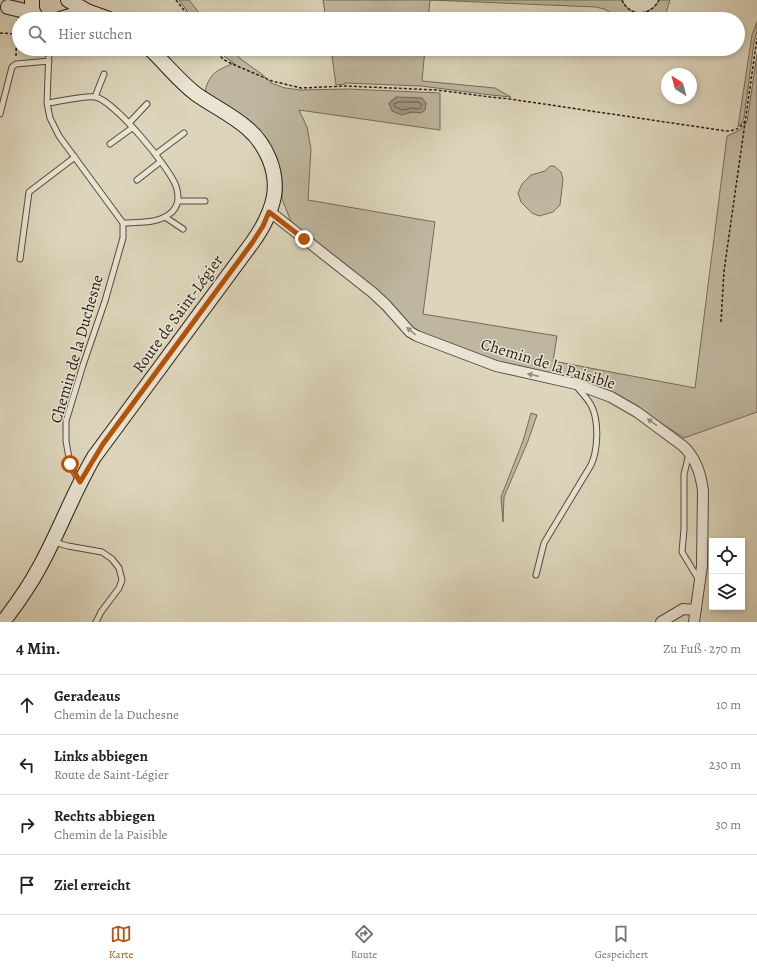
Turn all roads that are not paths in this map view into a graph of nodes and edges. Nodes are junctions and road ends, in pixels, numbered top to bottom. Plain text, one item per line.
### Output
1 (26, 0) edge
2 (32, 0) edge
3 (64, 0) edge
4 (68, 0) edge
5 (8, 10) edge
6 (25, 12) edge
7 (33, 12) edge
8 (64, 12) edge
9 (90, 12) edge
10 (49, 56) edge
11 (157, 56) edge
12 (49, 61) junction
13 (104, 74) dead end
14 (95, 97) junction
15 (47, 103) junction
16 (147, 104) dead end
17 (0, 114) edge
18 (131, 126) junction
19 (184, 133) dead end
20 (110, 144) dead end
21 (156, 154) junction
22 (75, 157) junction
23 (160, 162) junction
24 (136, 180) dead end
25 (178, 201) junction
26 (205, 201) dead end
27 (269, 212) junction
28 (165, 217) junction
29 (123, 223) junction
30 (183, 229) dead end
31 (20, 259) dead end
32 (576, 384) junction
33 (686, 449) junction
34 (80, 482) junction
35 (52, 542) junction
36 (536, 575) dead end
37 (700, 581) junction
38 (696, 610) junction
39 (3, 622) edge
40 (96, 622) edge
41 (661, 622) edge
42 (694, 622) edge

1 - 5 main road
2 - 7 main road
3 - 8 main road
4 - 9 main road
5 - 6 main road
10 - 12 lane
11 - 27 main road, Route de Saint-Légier
12 - 15 lane
12 - 17 lane
13 - 14 lane
14 - 15 lane
14 - 18 lane
15 - 22 lane
16 - 18 lane
18 - 20 lane
18 - 21 lane
19 - 21 lane
21 - 23 lane
22 - 29 lane
22 - 31 lane
23 - 24 lane
23 - 25 lane
25 - 26 lane
25 - 28 lane
32 -> 27 street, Chemin de la Paisible
27 - 34 main road, Route de Saint-Légier
28 - 29 lane
28 - 30 lane
29 - 34 lane, Chemin de la Duchesne
33 -> 32 street, Chemin de la Paisible
32 - 36 lane
33 - 37 street, Chemin de la Paisible
33 - 37 lane
34 - 35 main road, Route de Saint-Légier
35 - 39 main road, Route de Saint-Légier
35 - 40 lane
37 - 38 street, Chemin de la Paisible
38 - 41 street
38 - 42 street, Chemin de la Paisible

